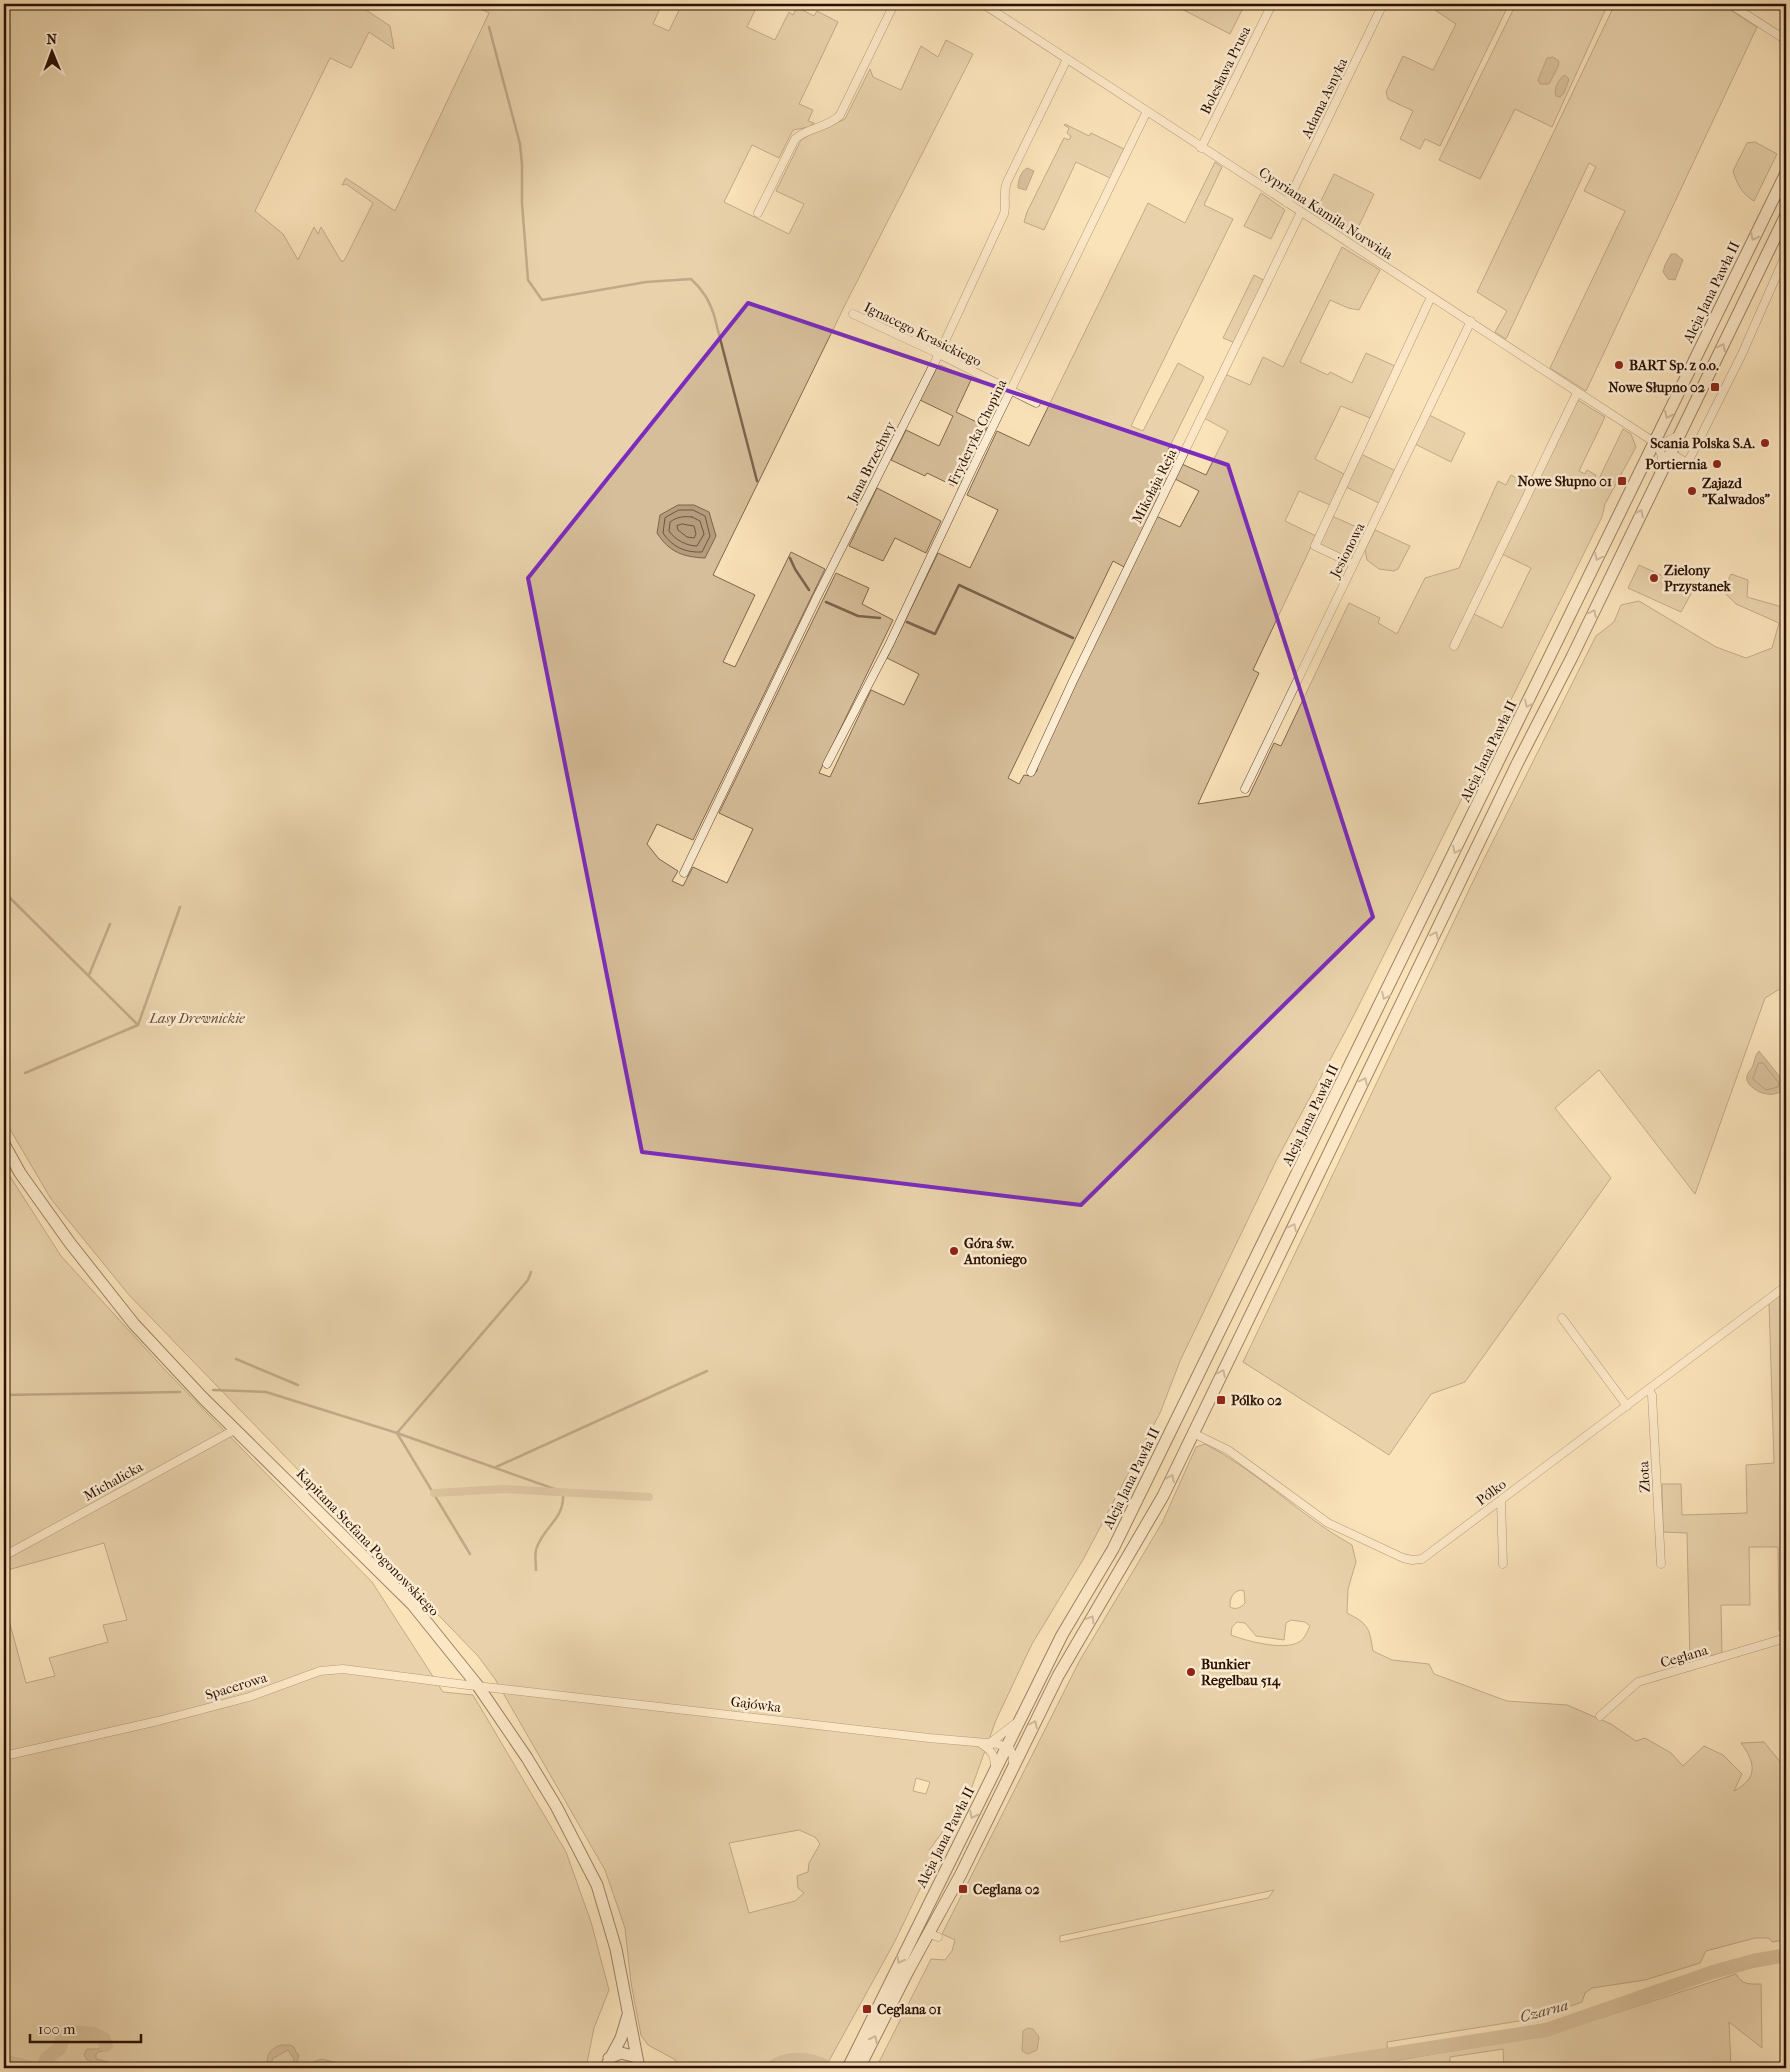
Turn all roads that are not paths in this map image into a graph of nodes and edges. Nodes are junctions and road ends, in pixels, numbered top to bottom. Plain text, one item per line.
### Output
1 (894, 4) edge
2 (984, 4) edge
3 (1272, 4) edge
4 (1383, 4) edge
5 (1730, 4) edge
6 (1738, 6) edge
7 (1786, 40) edge
8 (1068, 59) junction
9 (1147, 111) junction
10 (1201, 148) junction
11 (1786, 173) edge
12 (1287, 203) junction
13 (1301, 212) junction
14 (758, 213) dead end
15 (1786, 215) edge
16 (1786, 254) edge
17 (1431, 297) junction
18 (853, 314) dead end
19 (1471, 321) junction
20 (939, 354) junction
21 (1011, 391) junction
22 (1577, 393) junction
23 (1036, 403) dead end
24 (1678, 436) junction
25 (1654, 442) junction
26 (1670, 453) junction
27 (1662, 469) junction
28 (1353, 564) junction
29 (1454, 646) dead end
30 (826, 764) dead end
31 (1031, 772) dead end
32 (1245, 789) dead end
33 (684, 873) dead end
34 (4, 1144) edge
35 (1786, 1286) edge
36 (1562, 1318) dead end
37 (1649, 1390) junction
38 (1627, 1406) junction
39 (236, 1429) junction
40 (1193, 1433) junction
41 (1501, 1500) junction
42 (4, 1556) edge
43 (1503, 1564) dead end
44 (1661, 1564) dead end
45 (1786, 1638) edge
46 (478, 1686) junction
47 (1024, 1715) junction
48 (1600, 1716) dead end
49 (979, 1742) junction
50 (990, 1743) junction
51 (1008, 1747) junction
52 (4, 1756) edge
53 (1013, 1768) junction
54 (995, 1772) junction
55 (629, 2010) junction
56 (638, 2062) edge
57 (607, 2063) edge
58 (854, 2067) edge

1 - 14 street
2 - 8 street, Cypriana Kamila Norwida
3 - 10 street, Bolesława Prusa
4 - 12 street, Adama Asnyka
5 - 6 street
6 - 7 street
8 - 9 street, Cypriana Kamila Norwida
8 - 20 street, Jana Brzechwy
9 - 10 street, Cypriana Kamila Norwida
9 - 21 street, Fryderyka Chopina
10 - 12 street, Cypriana Kamila Norwida
11 -> 25 main road, Aleja Jana Pawła II
12 - 13 street, Cypriana Kamila Norwida
13 - 17 street, Cypriana Kamila Norwida
13 - 31 street, Mikołaja Reja
24 -> 15 main road, Aleja Jana Pawła II
16 - 26 street
17 - 19 street, Cypriana Kamila Norwida
17 - 28 street
18 - 20 street, Ignacego Krasickiego
19 - 22 street, Cypriana Kamila Norwida
19 - 28 street, Jesionowa
20 - 21 street, Ignacego Krasickiego
20 - 33 street, Jana Brzechwy
21 - 23 street, Ignacego Krasickiego
21 - 30 street, Fryderyka Chopina
22 - 25 street, Cypriana Kamila Norwida
22 - 29 street
24 - 25 street
24 - 26 main road, Aleja Jana Pawła II
25 - 27 street
25 -> 47 main road, Aleja Jana Pawła II
26 - 27 main road, Aleja Jana Pawła II
40 -> 27 main road, Aleja Jana Pawła II
28 - 32 street, Jesionowa
34 - 39 main road, Kapitana Stefana Pogonowskiego
35 - 37 street, Pólko
36 - 38 street
37 - 38 street, Pólko
37 - 44 street, Złota
38 - 41 street, Pólko
39 - 42 street, Michalicka
39 - 46 main road, Kapitana Stefana Pogonowskiego
40 - 41 street, Pólko
53 -> 40 main road, Aleja Jana Pawła II
41 - 43 street
45 - 48 street, Ceglana
46 - 49 street, Gajówka
46 - 52 street, Spacerowa
46 - 55 main road, Kapitana Stefana Pogonowskiego
47 - 50 street
47 - 51 main road, Aleja Jana Pawła II
49 - 50 street, Gajówka
49 - 54 street
50 - 51 street, Gajówka
51 - 53 street
51 - 54 main road, Aleja Jana Pawła II
58 -> 53 main road, Aleja Jana Pawła II
54 -> 58 main road, Aleja Jana Pawła II
55 - 56 main road, Kapitana Stefana Pogonowskiego
55 - 57 main road
56 - 57 main road

